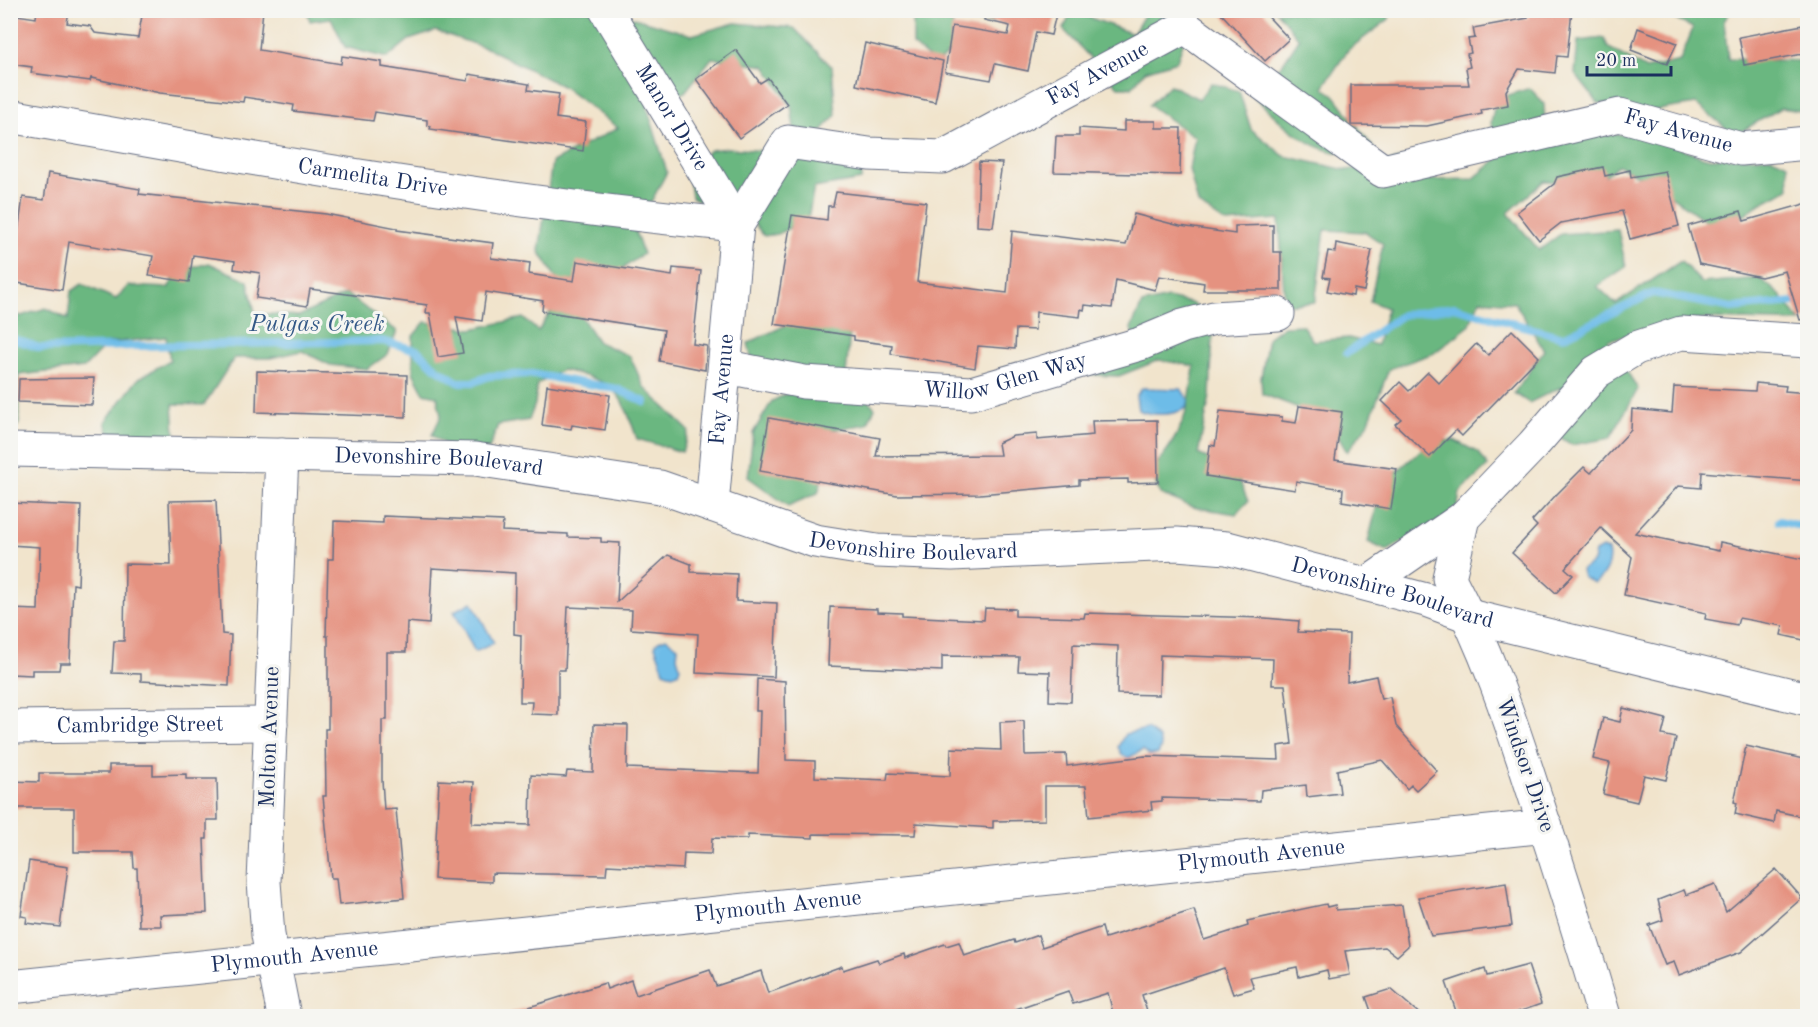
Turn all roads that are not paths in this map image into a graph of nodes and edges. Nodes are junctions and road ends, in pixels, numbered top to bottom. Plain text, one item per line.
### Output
1 (606, 10) edge
2 (10, 116) edge
3 (1808, 143) edge
4 (737, 225) junction
5 (1278, 314) dead end
6 (1808, 341) edge
7 (727, 367) junction
8 (10, 450) edge
9 (282, 455) junction
10 (712, 505) junction
11 (1463, 518) junction
12 (1366, 584) junction
13 (1469, 616) junction
14 (1808, 699) edge
15 (271, 724) junction
16 (10, 727) edge
17 (1546, 826) junction
18 (272, 959) junction
19 (10, 987) edge
20 (284, 1017) edge
21 (1604, 1017) edge

1 - 4 street, Manor Drive
2 - 4 street, Carmelita Drive
3 - 4 street, Fay Avenue
4 - 7 street, Fay Avenue
5 - 7 street, Willow Glen Way
6 - 11 street
7 - 10 street, Fay Avenue
8 - 9 street, Devonshire Boulevard
9 - 10 street, Devonshire Boulevard
9 - 15 street, Molton Avenue
10 - 12 street, Devonshire Boulevard
11 - 12 street
11 - 13 street, Windsor Drive
12 - 13 street, Devonshire Boulevard
13 - 14 street, Devonshire Boulevard
13 - 17 street, Windsor Drive
15 - 16 street, Cambridge Street
15 - 18 street, Molton Avenue
17 - 18 street, Plymouth Avenue
17 - 21 street, Windsor Drive
18 - 19 street, Plymouth Avenue
18 - 20 street, Molton Avenue

